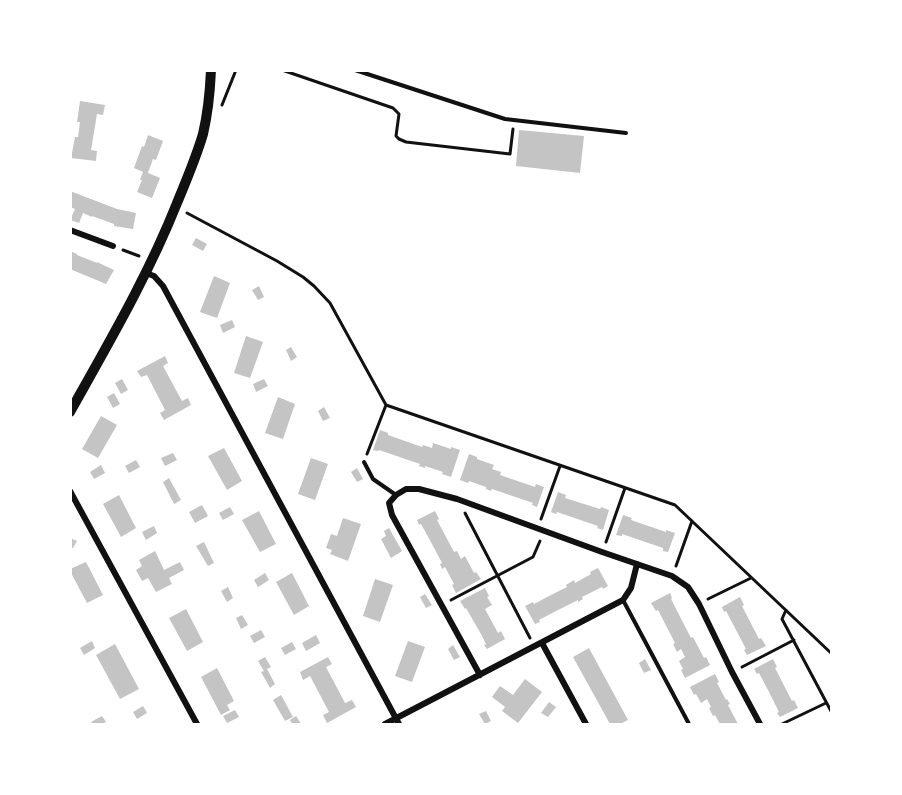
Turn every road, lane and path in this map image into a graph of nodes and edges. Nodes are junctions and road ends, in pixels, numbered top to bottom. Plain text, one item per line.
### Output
1 (211, 70) edge
2 (282, 70) edge
3 (355, 70) edge
4 (514, 120) junction
5 (626, 133) dead end
6 (176, 207) junction
7 (70, 230) edge
8 (113, 246) joint
9 (140, 257) dead end
10 (146, 273) junction
11 (386, 405) junction
12 (70, 412) edge
13 (364, 462) joint
14 (560, 465) junction
15 (625, 488) junction
16 (70, 491) edge
17 (396, 495) junction
18 (457, 499) junction
19 (692, 521) junction
20 (540, 530) junction
21 (602, 552) junction
22 (637, 564) junction
23 (498, 576) junction
24 (672, 576) junction
25 (751, 578) junction
26 (623, 600) junction
27 (441, 604) junction
28 (699, 604) junction
29 (786, 610) junction
30 (794, 640) junction
31 (542, 643) junction
32 (535, 646) junction
33 (831, 654) edge
34 (732, 672) junction
35 (480, 675) junction
36 (826, 703) junction
37 (831, 713) edge
38 (398, 722) edge
39 (197, 724) edge
40 (386, 724) edge
41 (586, 724) edge
42 (689, 724) edge
43 (760, 724) edge
44 (782, 724) edge

1 - 6 street
2 - 4 path
3 - 4 lane
4 - 5 lane
6 - 10 street
6 - 11 path
7 - 8 street
8 - 9 path
10 - 12 street
10 - 38 street
11 - 13 path
11 - 14 path
13 - 17 lane
14 - 15 path
14 - 20 path
15 - 19 path
15 - 21 path
16 - 39 street
17 - 18 street
17 - 27 street
18 - 20 street
18 - 23 path
19 - 24 path
19 - 25 path
20 - 21 street
20 - 23 path
21 - 22 street
22 - 24 street
22 - 26 street
23 - 27 path
23 - 32 path
24 - 28 street
25 - 28 path
25 - 29 path
26 - 31 street
26 - 42 lane
27 - 35 street
28 - 34 street
29 - 30 path
29 - 33 path
30 - 34 path
30 - 36 path
31 - 32 street
31 - 41 street
32 - 35 street
34 - 43 street
35 - 38 street
36 - 37 path
36 - 44 path
38 - 40 street

